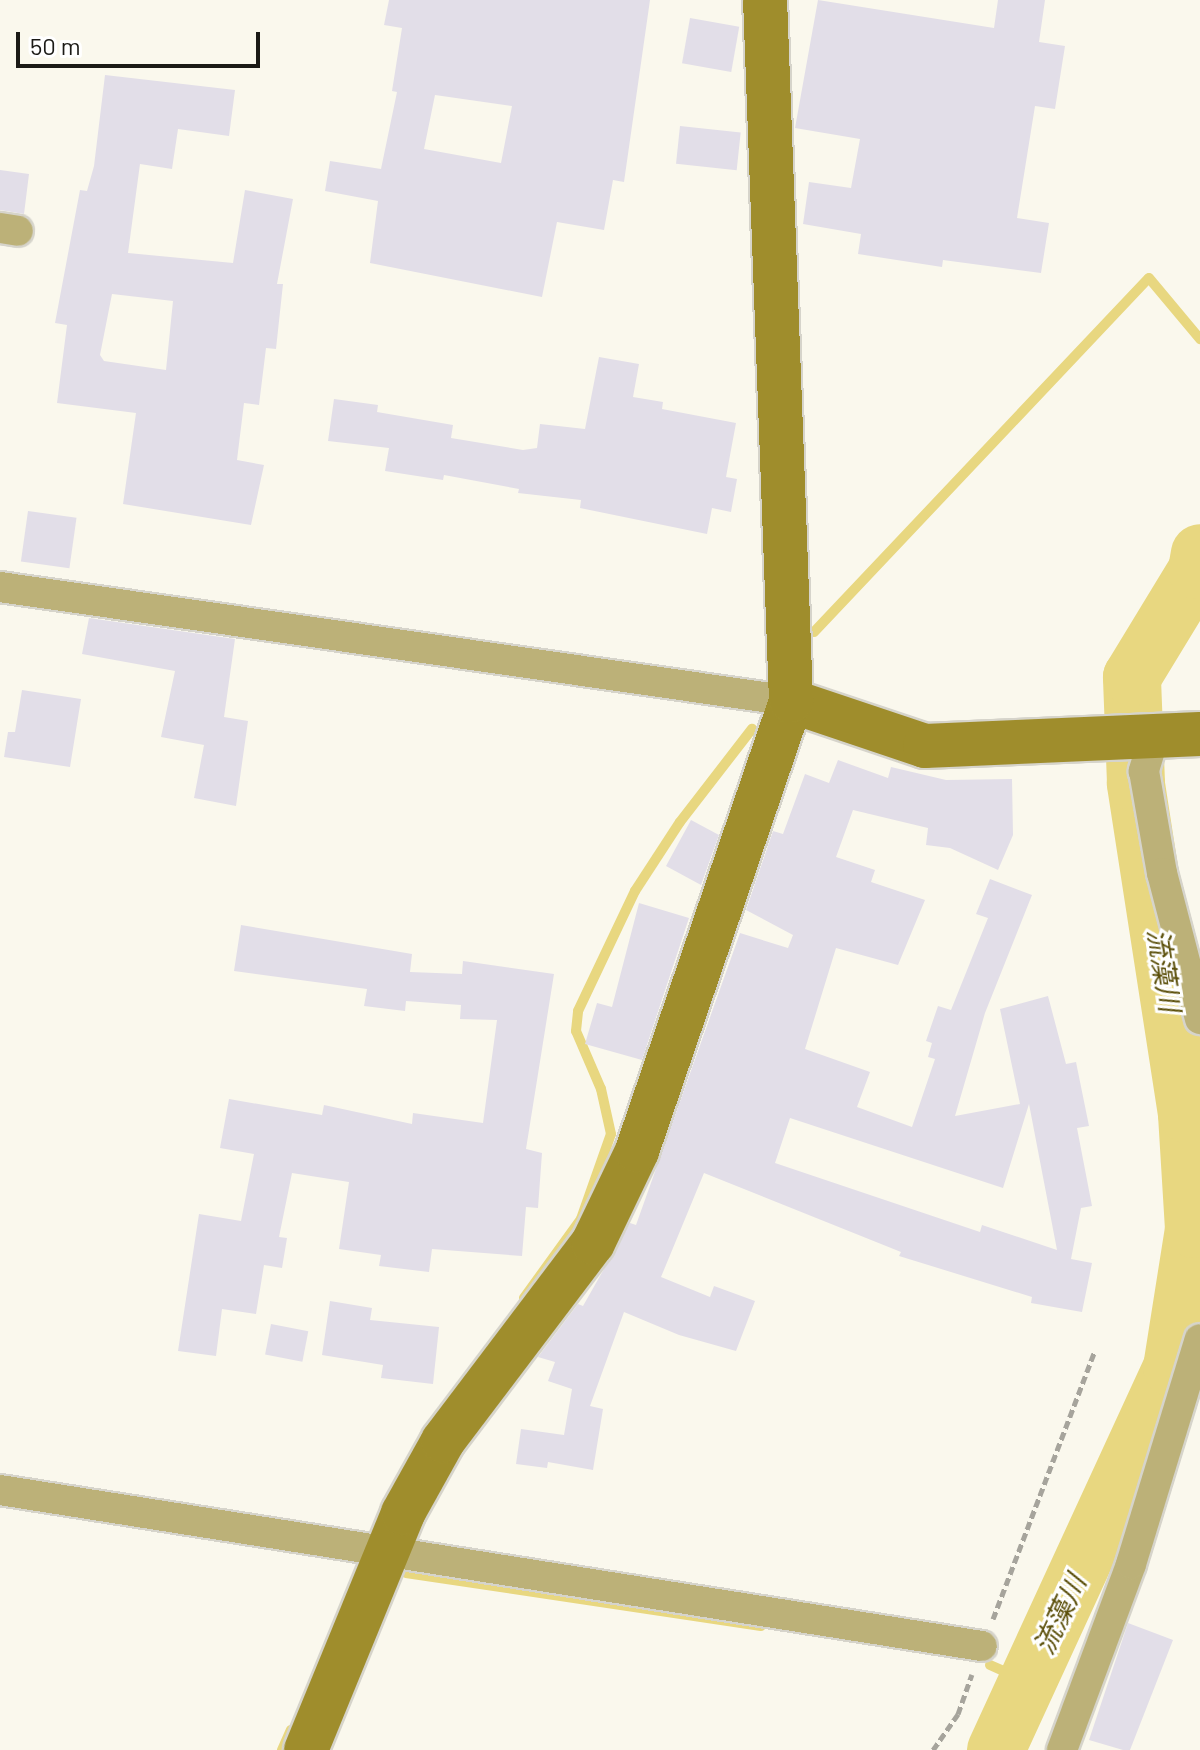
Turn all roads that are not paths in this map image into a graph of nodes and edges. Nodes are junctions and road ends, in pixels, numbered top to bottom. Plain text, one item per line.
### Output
1 (765, 0) edge
2 (0, 587) edge
3 (791, 701) junction
4 (1153, 734) junction
5 (1200, 734) edge
6 (1200, 1019) edge
7 (1200, 1339) edge
8 (0, 1490) edge
9 (368, 1549) junction
10 (982, 1646) road end
11 (306, 1750) edge
12 (1062, 1750) edge

1 - 3 street
2 - 3 street
3 - 4 street
3 - 9 street
4 - 5 street
4 - 6 street
7 - 12 street
8 - 9 street
9 - 10 street
9 - 11 street

